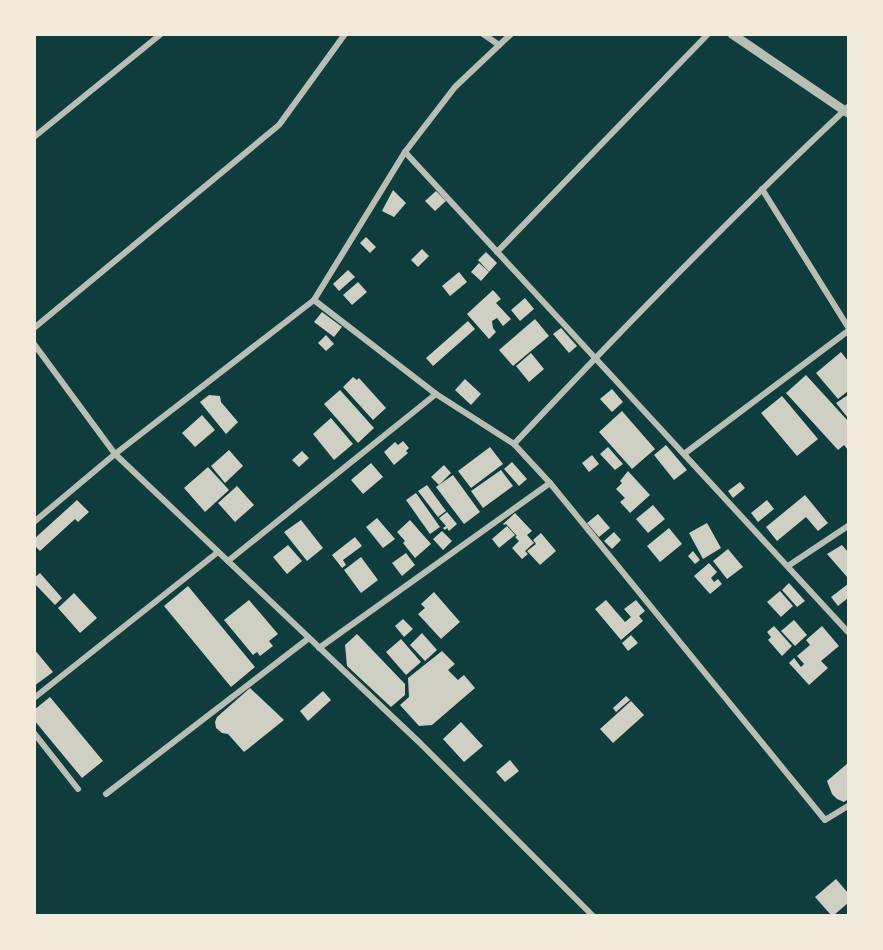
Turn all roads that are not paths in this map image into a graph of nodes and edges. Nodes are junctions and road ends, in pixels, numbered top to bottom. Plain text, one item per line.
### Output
1 (161, 34) edge
2 (345, 34) edge
3 (483, 34) edge
4 (511, 34) edge
5 (708, 34) edge
6 (732, 34) edge
7 (499, 45) junction
8 (847, 110) edge
9 (34, 137) edge
10 (405, 152) junction
11 (762, 189) junction
12 (497, 252) junction
13 (314, 300) junction
14 (34, 328) edge
15 (849, 329) edge
16 (34, 344) edge
17 (595, 357) junction
18 (436, 394) junction
19 (514, 444) junction
20 (115, 454) junction
21 (684, 454) junction
22 (550, 483) junction
23 (34, 522) edge
24 (849, 526) edge
25 (218, 552) junction
26 (228, 561) junction
27 (788, 566) junction
28 (849, 632) edge
29 (309, 638) junction
30 (319, 648) junction
31 (34, 699) edge
32 (34, 733) edge
33 (78, 789) dead end
34 (106, 794) dead end
35 (849, 806) edge
36 (594, 915) edge

1 - 9 street
2 - 14 street
3 - 7 street
4 - 7 street
5 - 12 street
6 - 8 street
7 - 10 street
8 - 11 street
10 - 12 street
10 - 13 street
11 - 15 street
11 - 17 street
12 - 17 street
13 - 18 street
13 - 20 street
15 - 21 street
16 - 20 street
17 - 19 street
17 - 21 street
18 - 19 street
18 - 26 street
19 - 22 street
20 - 23 street
20 - 25 street
21 - 27 street
22 - 30 street
22 - 35 street
24 - 27 street
25 - 26 street
25 - 31 street
26 - 29 street
27 - 28 street
29 - 30 street
29 - 34 street
30 - 36 street
32 - 33 street

